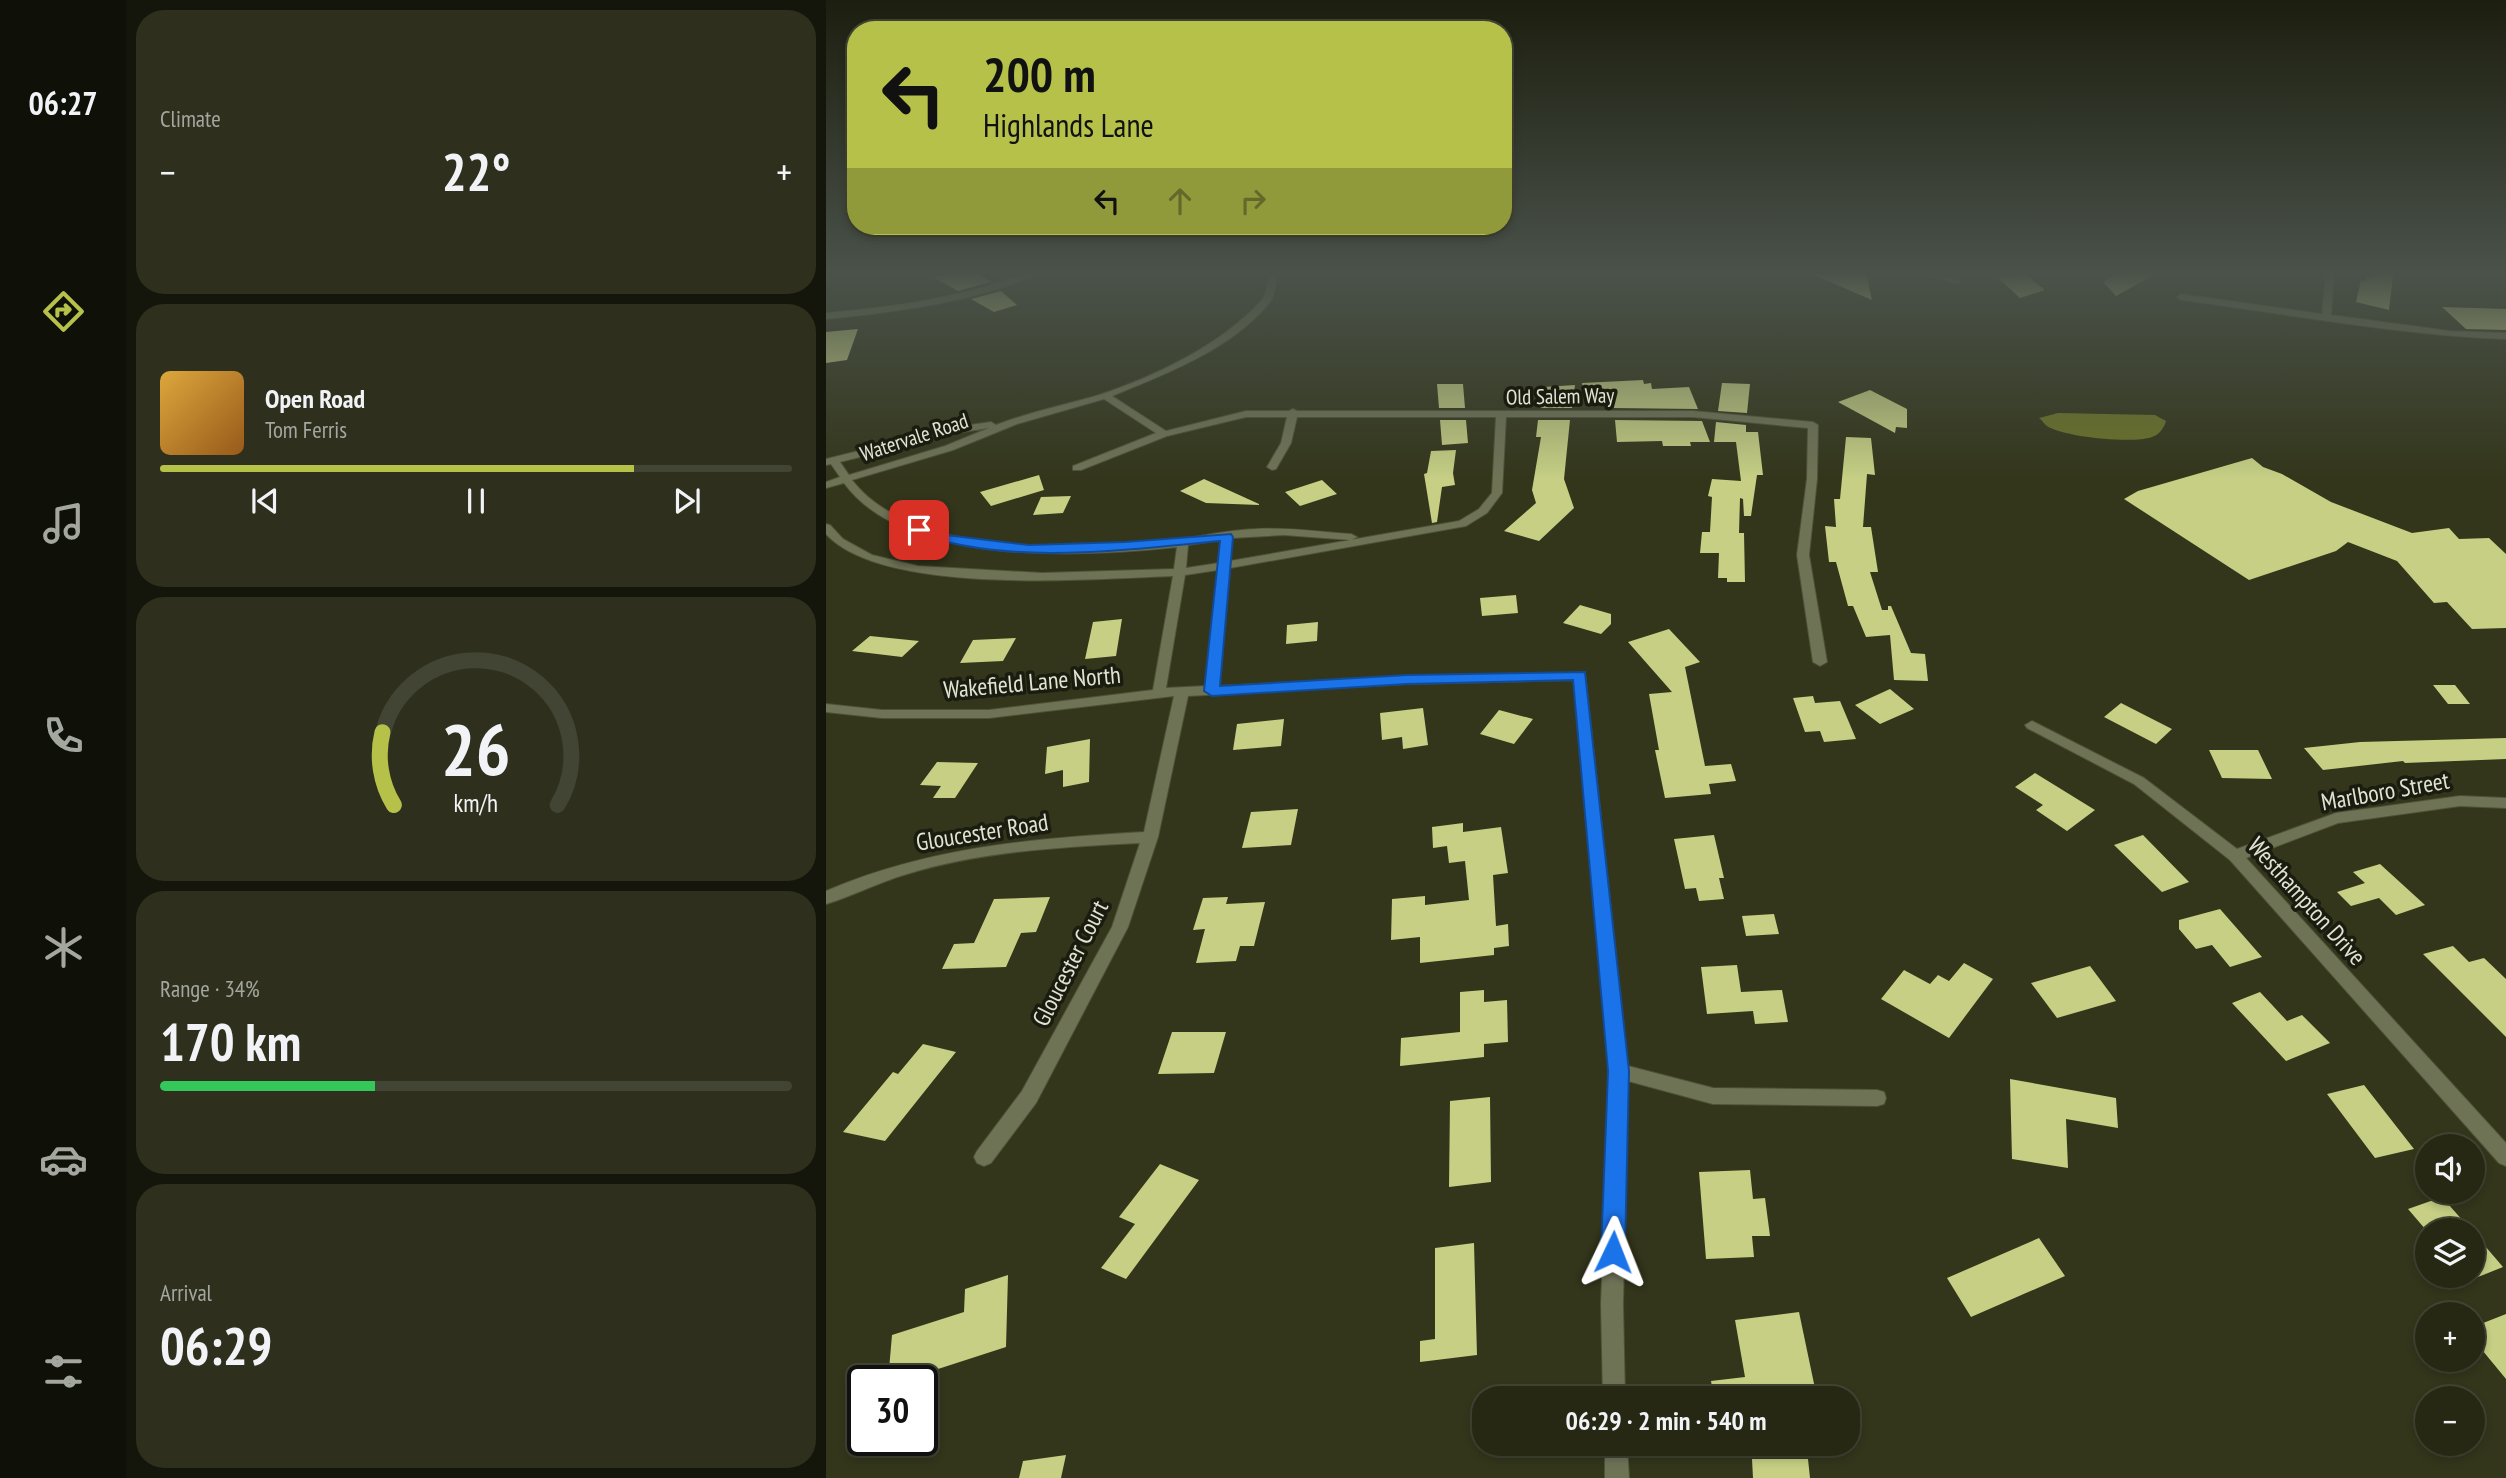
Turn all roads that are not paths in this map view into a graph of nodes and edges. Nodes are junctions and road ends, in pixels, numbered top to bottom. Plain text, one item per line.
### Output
1 (1218, 341) edge
2 (1105, 396) junction
3 (1293, 412) junction
4 (1501, 416) junction
5 (1013, 422) junction
6 (1164, 434) junction
7 (830, 461) edge
8 (1272, 467) dead end
9 (1077, 468) dead end
10 (846, 479) junction
11 (826, 485) edge
12 (826, 527) edge
13 (1227, 537) junction
14 (1374, 538) junction
15 (1183, 542) junction
16 (1225, 565) junction
17 (1180, 572) junction
18 (1820, 662) dead end
19 (1212, 691) junction
20 (1182, 692) junction
21 (1158, 693) junction
22 (826, 708) edge
23 (2032, 725) dead end
24 (2506, 803) edge
25 (1150, 836) junction
26 (2235, 856) junction
27 (826, 898) edge
28 (1619, 1071) junction
29 (1877, 1098) dead end
30 (984, 1157) dead end
31 (2506, 1157) edge
32 (1614, 1386) edge
33 (1616, 1456) edge
34 (1617, 1478) edge

1 - 2 street, Watervale Road
2 - 5 street, Watervale Road
2 - 6 street
3 - 4 street, Old Salem Way
3 - 6 street, Old Salem Way
3 - 8 street
4 - 14 street
4 - 18 street, Old Salem Way
5 - 7 street, Watervale Road
5 - 10 street, Watervale Road
6 - 9 street, Old Salem Way
7 - 10 street
10 - 11 street, Watervale Road
10 - 15 street
12 - 17 street
13 - 14 street
13 - 15 street
13 - 16 street
14 - 16 street
15 - 17 street
16 - 17 street
16 - 19 street
17 - 21 street
19 - 20 street, Wakefield Lane North
19 - 28 street, Wakefield Lane North
20 - 21 street, Wakefield Lane North
20 - 25 street, Gloucester Court
21 - 22 street, Wakefield Lane North
23 - 26 street, Westhampton Drive
24 - 26 street, Marlboro Street
25 - 27 street, Gloucester Road
25 - 30 street, Gloucester Court
26 - 31 street, Westhampton Drive
28 - 29 street
28 - 32 street
33 - 34 street

